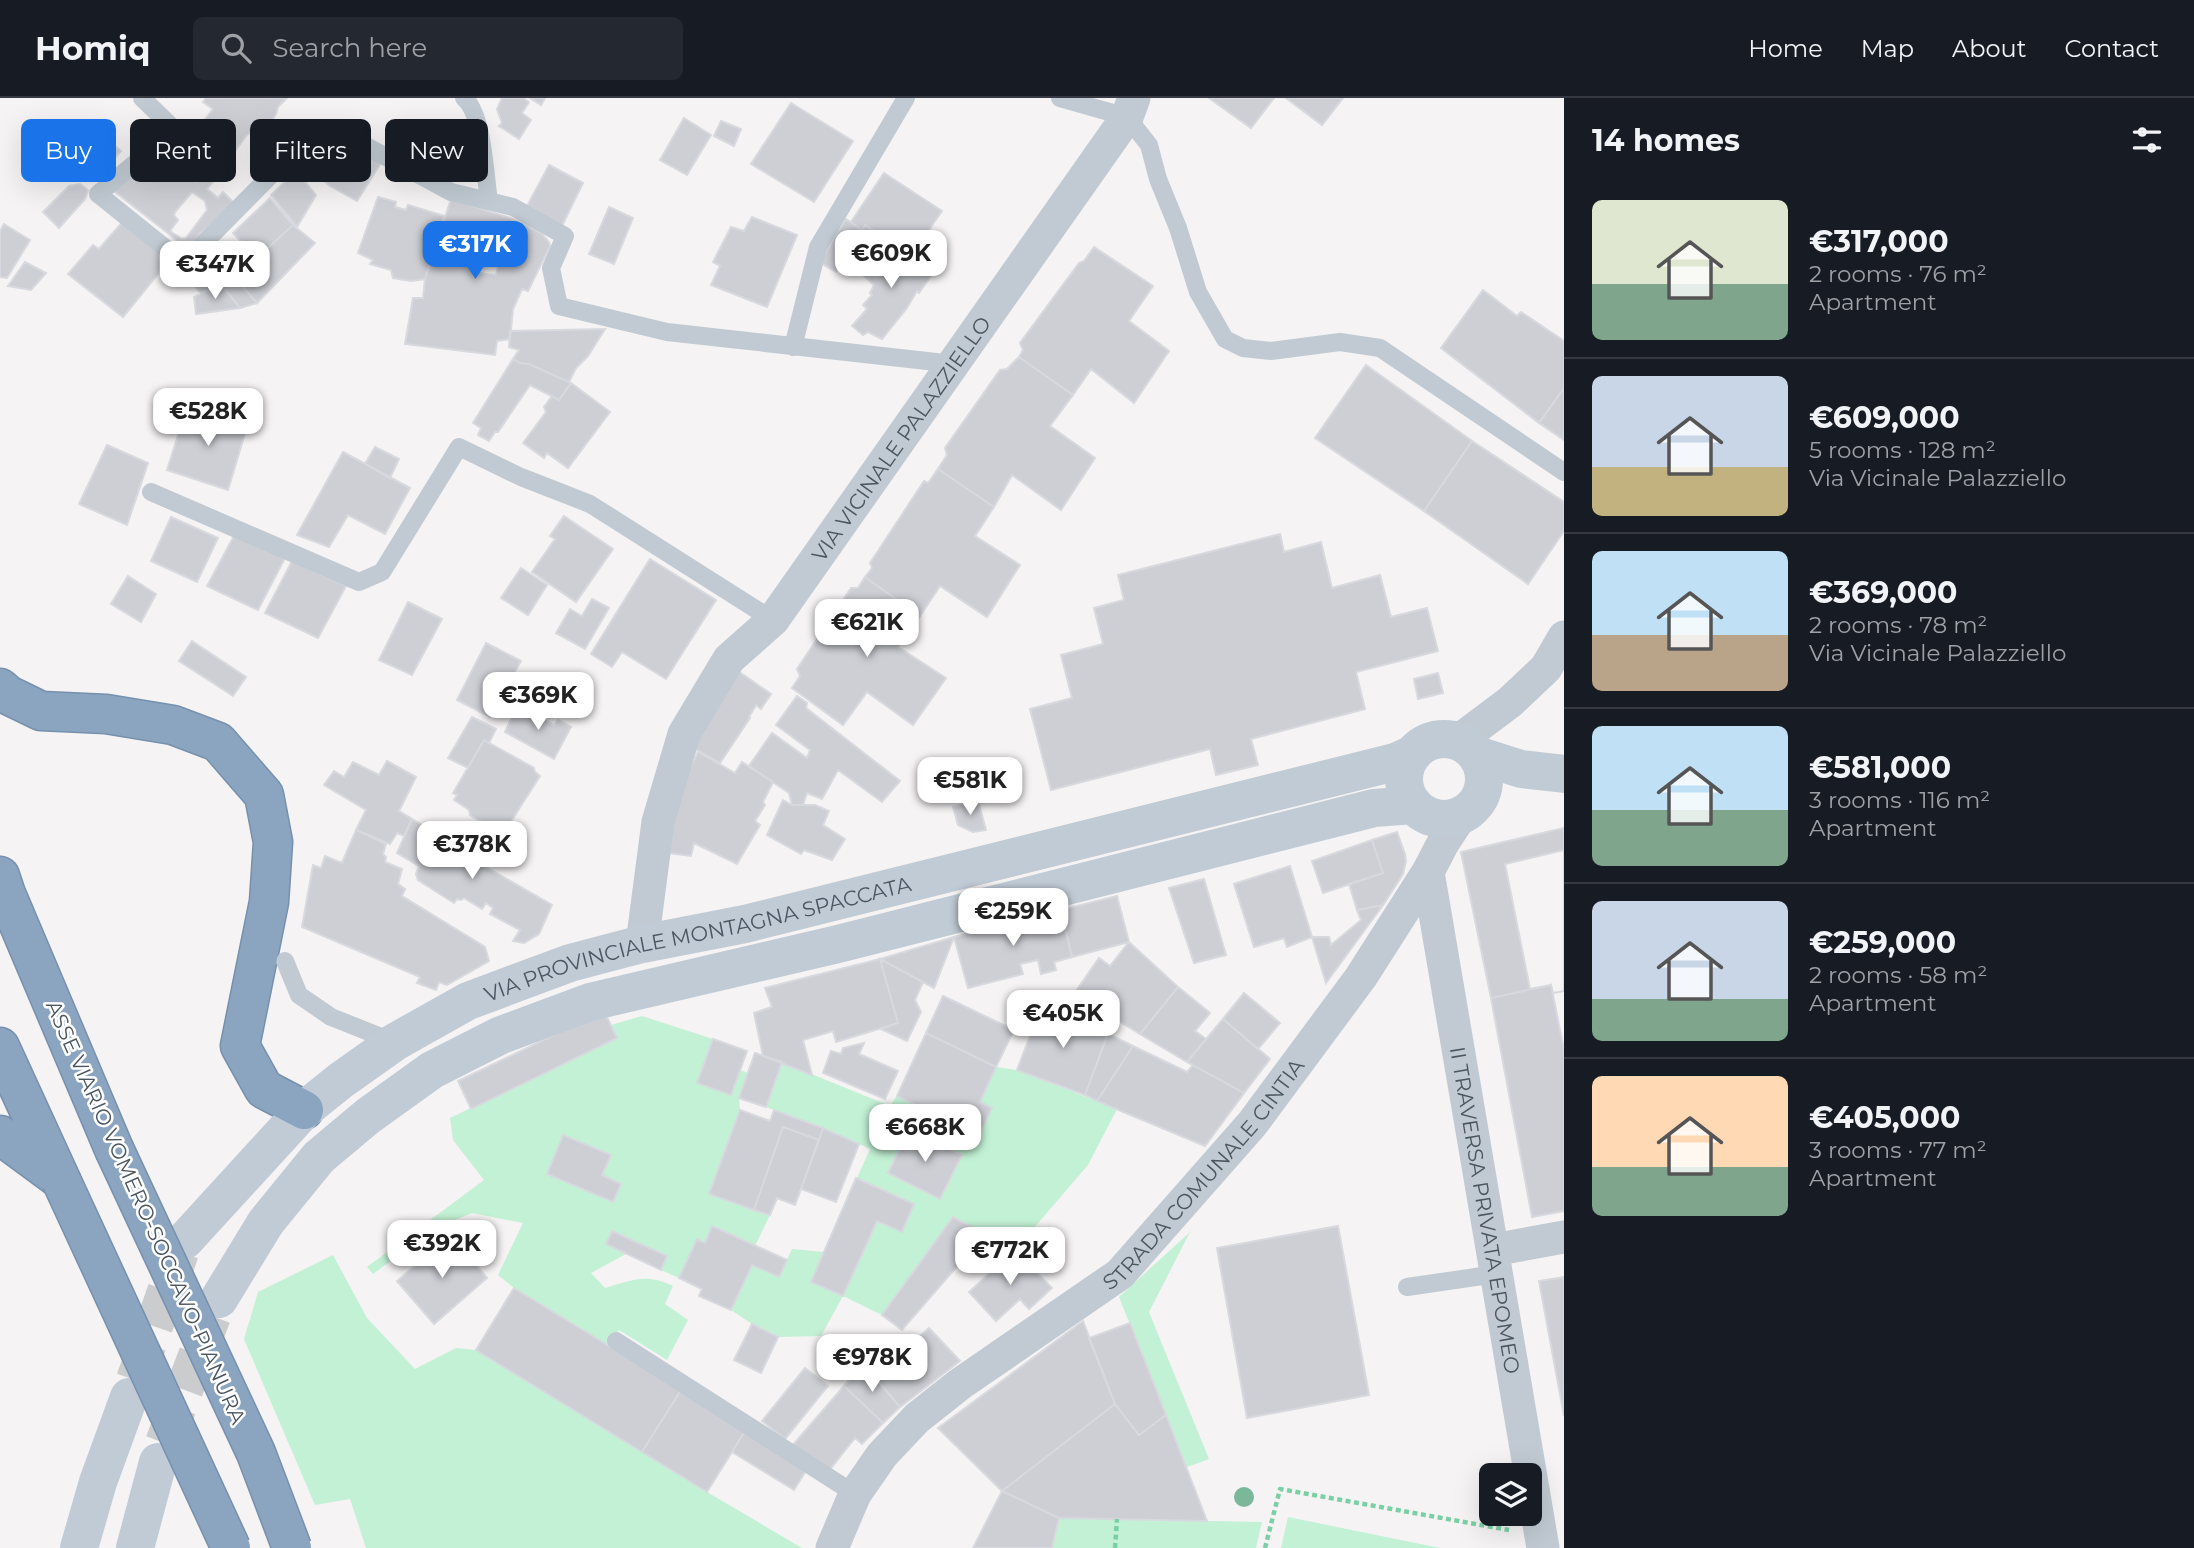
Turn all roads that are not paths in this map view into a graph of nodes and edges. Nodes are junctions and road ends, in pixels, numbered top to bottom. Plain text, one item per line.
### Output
1 (142, 98) edge
2 (464, 98) edge
3 (906, 98) edge
4 (1059, 98) edge
5 (1130, 108) edge
6 (489, 201) junction
7 (793, 347) junction
8 (954, 364) junction
9 (1564, 472) edge
10 (150, 492) dead end
11 (773, 620) junction
12 (1564, 637) edge
13 (0, 688) edge
14 (1468, 748) junction
15 (1413, 754) junction
16 (1564, 775) edge
17 (1446, 816) junction
18 (1428, 872) junction
19 (0, 876) edge
20 (642, 944) junction
21 (285, 961) dead end
22 (395, 1042) junction
23 (0, 1047) edge
24 (304, 1110) junction
25 (0, 1135) edge
26 (61, 1180) junction
27 (1564, 1237) edge
28 (185, 1240) tunnel mouth
29 (1494, 1262) junction
30 (1407, 1287) dead end
31 (219, 1299) tunnel mouth
32 (616, 1341) dead end
33 (129, 1397) tunnel mouth
34 (158, 1462) tunnel mouth
35 (855, 1494) junction
36 (1542, 1541) edge
37 (79, 1548) edge
38 (135, 1548) edge
39 (231, 1548) edge
40 (292, 1548) edge
41 (832, 1548) edge

1 - 6 lane
2 - 6 lane
3 - 7 lane
4 - 5 lane
5 - 8 street, VIA VICINALE PALAZZIELLO
5 - 9 lane
6 - 7 lane
7 - 8 lane
8 - 11 street, VIA VICINALE PALAZZIELLO
10 - 11 lane
11 - 20 street, VIA VICINALE PALAZZIELLO
12 - 14 street
13 - 24 highway
14 - 15 street
14 - 16 street
14 - 17 street
15 - 17 street
15 - 20 street, VIA PROVINCIALE MONTAGNA SPACCATA
16 - 17 street, VIA PROVINCIALE MONTAGNA SPACCATA
17 - 18 street, STRADA COMUNALE CINTIA
17 - 31 street, VIA PROVINCIALE MONTAGNA SPACCATA
18 - 29 street, II TRAVERSA PRIVATA EPOMEO
18 - 35 street, STRADA COMUNALE CINTIA
19 - 40 highway, ASSE VIARIO VOMERO-SOCCAVO-PIANURA, bridge
20 - 22 street, VIA PROVINCIALE MONTAGNA SPACCATA
21 - 22 lane
22 - 24 street, VIA PROVINCIALE MONTAGNA SPACCATA
23 - 26 highway
24 - 28 street, VIA PROVINCIALE MONTAGNA SPACCATA
25 - 26 highway
26 - 39 highway, bridge
27 - 29 street
29 - 30 lane
29 - 36 street, II TRAVERSA PRIVATA EPOMEO
32 - 35 lane
33 - 37 street
34 - 38 street
35 - 41 street, STRADA COMUNALE CINTIA

